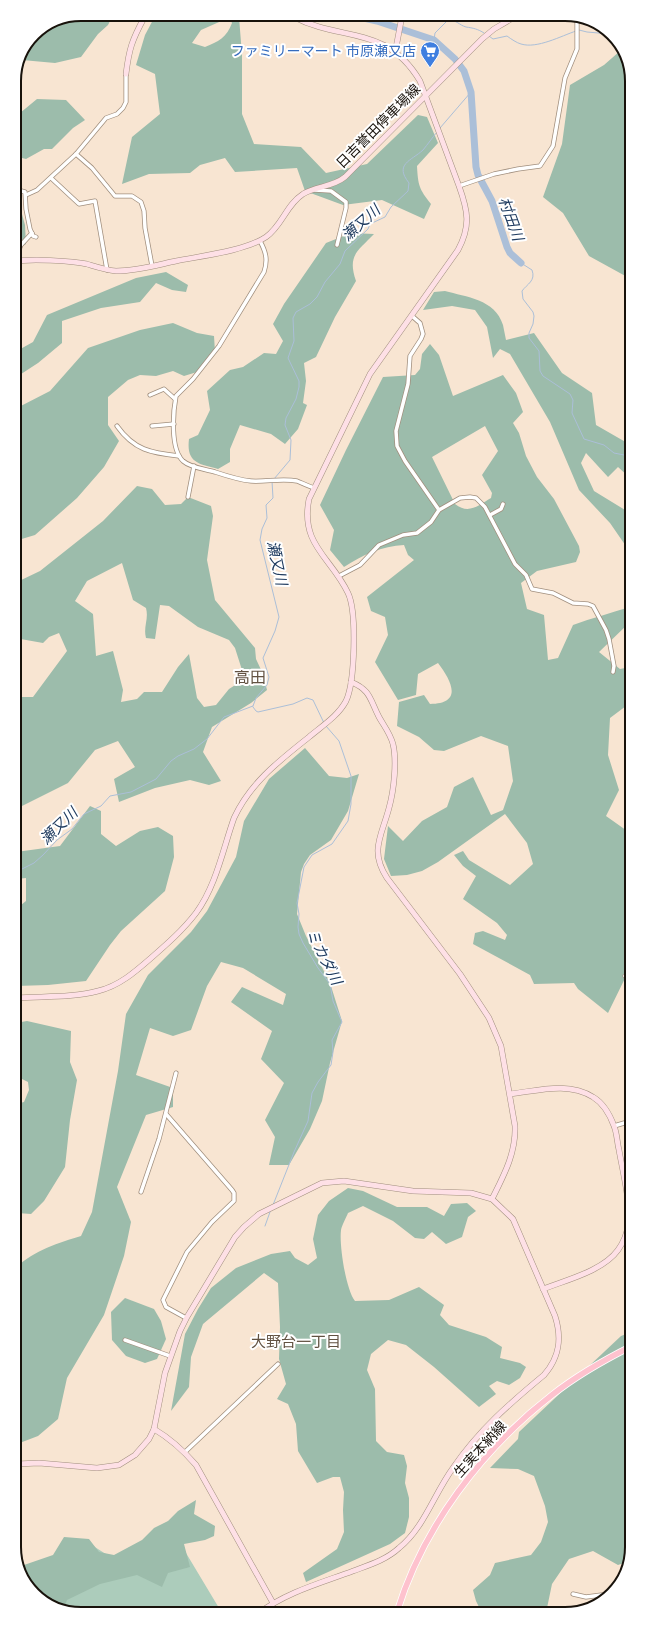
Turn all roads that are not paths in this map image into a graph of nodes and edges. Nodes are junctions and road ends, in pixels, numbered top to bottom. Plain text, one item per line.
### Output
1 (142, 21) edge
2 (304, 21) edge
3 (401, 21) edge
4 (508, 21) edge
5 (577, 22) edge
6 (395, 53) junction
7 (126, 74) joint
8 (425, 97) junction
9 (76, 154) junction
10 (51, 178) junction
11 (459, 186) junction
12 (21, 190) edge
13 (311, 190) junction
14 (26, 195) junction
15 (32, 233) junction
16 (36, 237) dead end
17 (260, 241) junction
18 (337, 245) dead end
19 (21, 246) edge
20 (21, 261) edge
21 (152, 266) junction
22 (107, 270) junction
23 (412, 316) junction
24 (150, 395) dead end
25 (175, 399) junction
26 (174, 424) junction
27 (117, 426) dead end
28 (152, 426) dead end
29 (179, 456) junction
30 (194, 466) junction
31 (314, 488) junction
32 (188, 497) dead end
33 (504, 504) dead end
34 (439, 510) junction
35 (490, 515) junction
36 (339, 576) junction
37 (613, 672) dead end
38 (351, 682) junction
39 (21, 998) edge
40 (176, 1073) dead end
41 (510, 1094) junction
42 (166, 1114) junction
43 (625, 1123) edge
44 (614, 1126) junction
45 (625, 1189) edge
46 (141, 1192) dead end
47 (492, 1199) junction
48 (625, 1236) edge
49 (544, 1289) junction
50 (186, 1318) junction
51 (125, 1340) dead end
52 (625, 1350) edge
53 (170, 1356) junction
54 (278, 1364) dead end
55 (154, 1429) junction
56 (185, 1452) junction
57 (21, 1464) edge
58 (573, 1594) dead end
59 (601, 1595) edge
60 (273, 1603) junction
61 (267, 1607) edge
62 (399, 1607) edge

1 - 7 street
2 - 6 street
3 - 6 street
4 - 8 street, 日吉誉田停車場線
5 - 11 street
6 - 8 street
7 - 9 street
8 - 11 street
8 - 13 street, 日吉誉田停車場線
9 - 10 street
9 - 21 street
10 - 14 street
10 - 22 street
11 - 23 street
12 - 14 street
13 - 17 street, 日吉誉田停車場線
13 - 18 street
14 - 15 street
15 - 16 street
15 - 19 street
17 - 21 street, 日吉誉田停車場線
17 - 25 street
20 - 22 street, 日吉誉田停車場線
21 - 22 street, 日吉誉田停車場線
23 - 31 street
23 - 34 street
24 - 25 street
25 - 26 street
26 - 28 street
26 - 29 street
27 - 29 street
29 - 30 street
30 - 31 street
30 - 32 street
31 - 36 street
33 - 35 street
34 - 35 street
34 - 36 street
35 - 37 street
36 - 38 street
38 - 39 street
38 - 41 street
40 - 42 street
41 - 44 street
41 - 47 street
42 - 46 street
42 - 50 street
43 - 44 street
44 - 45 street
47 - 49 street
47 - 50 street
48 - 49 street
49 - 60 street
50 - 53 street
51 - 53 street
52 - 62 main road, 生実本納線
53 - 55 street
54 - 56 street
55 - 56 street
55 - 57 street
56 - 60 street
58 - 59 street
60 - 61 street

